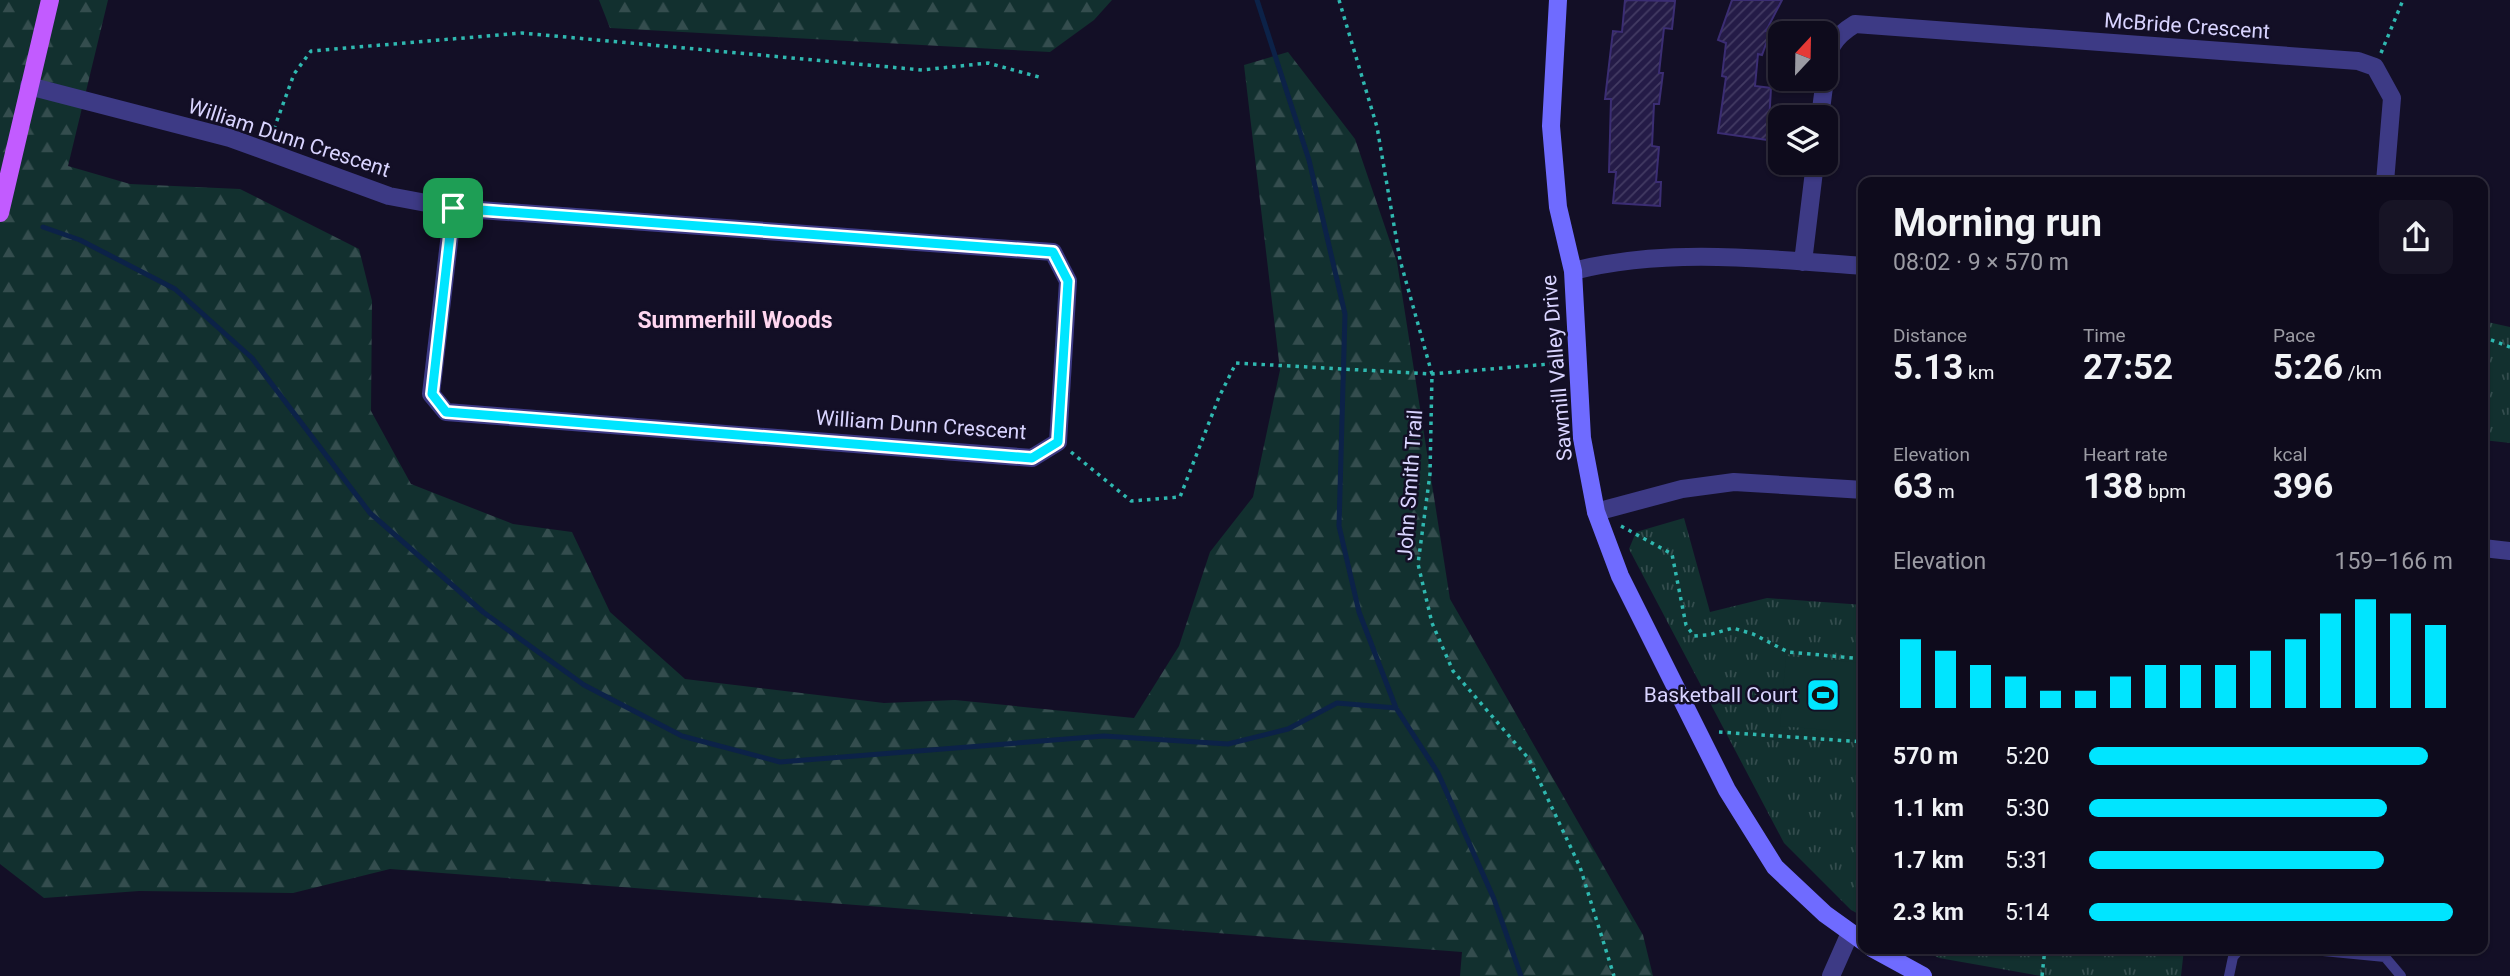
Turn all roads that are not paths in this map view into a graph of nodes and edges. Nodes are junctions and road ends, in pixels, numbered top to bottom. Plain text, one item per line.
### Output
1 (50, 0) edge
2 (1558, 0) edge
3 (1838, 34) edge
4 (29, 86) junction
5 (1814, 175) edge
6 (2385, 177) edge
7 (453, 208) junction
8 (0, 214) edge
9 (1803, 262) junction
10 (1858, 266) edge
11 (1573, 271) junction
12 (1858, 490) edge
13 (1596, 512) junction
14 (2488, 549) edge
15 (2510, 551) edge
16 (1857, 937) edge
17 (1883, 954) edge
18 (2236, 954) edge
19 (2354, 954) edge
20 (1831, 976) edge
21 (1923, 976) edge
22 (2229, 976) edge
23 (2401, 976) edge

1 - 4 main road
2 - 11 street, Sawmill Valley Drive
3 - 6 street, McBride Crescent
4 - 7 street, William Dunn Crescent
4 - 8 main road
5 - 9 street
7 - 7 street, William Dunn Crescent
9 - 10 street
9 - 11 street
11 - 13 street, Sawmill Valley Drive
12 - 13 street
13 - 16 street, Sawmill Valley Drive
14 - 15 street
16 - 20 street
17 - 21 street
18 - 22 lane
19 - 23 lane

